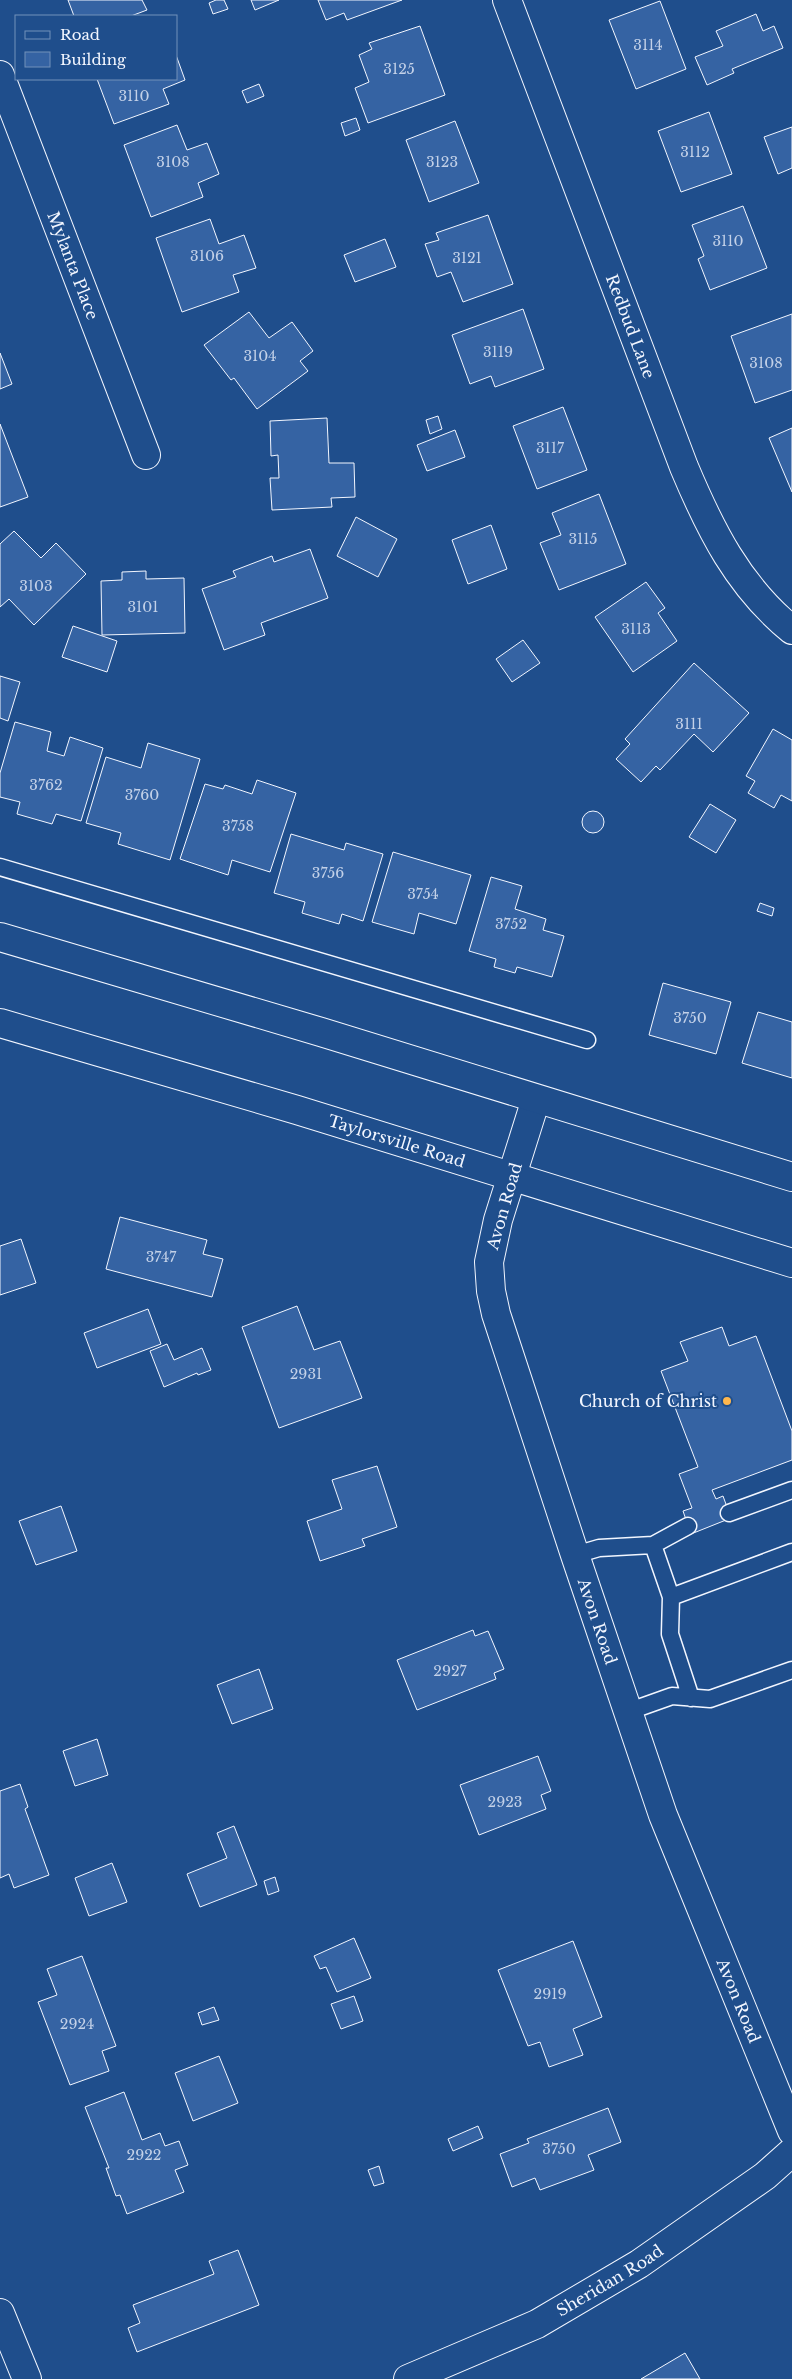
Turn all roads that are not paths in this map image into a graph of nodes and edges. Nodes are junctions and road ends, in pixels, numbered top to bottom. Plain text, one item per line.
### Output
1 (506, 0) edge
2 (0, 75) edge
3 (146, 455) dead end
4 (792, 630) edge
5 (0, 868) edge
6 (0, 937) edge
7 (0, 1023) edge
8 (587, 1040) dead end
9 (536, 1099) junction
10 (792, 1177) edge
11 (512, 1178) junction
12 (792, 1263) edge
13 (792, 1490) edge
14 (730, 1512) dead end
15 (688, 1526) dead end
16 (653, 1545) junction
17 (792, 1552) edge
18 (575, 1555) junction
19 (670, 1597) junction
20 (792, 1670) edge
21 (690, 1698) junction
22 (627, 1712) junction
23 (792, 2132) edge
24 (792, 2152) edge
25 (0, 2313) edge
26 (27, 2379) edge
27 (408, 2379) edge

1 - 4 street, Redbud Lane
2 - 3 street, Mylanta Place
5 - 8 lane
6 - 9 street
7 - 11 street, Taylorsville Road
9 - 10 street
9 - 11 street, Avon Road
11 - 12 street, Taylorsville Road
11 - 18 street, Avon Road
13 - 14 lane
15 - 16 lane
16 - 18 lane
16 - 19 lane
17 - 19 lane
18 - 22 street, Avon Road
19 - 21 lane
20 - 21 lane
21 - 22 lane
22 - 23 street, Avon Road
24 - 27 street, Sheridan Road
25 - 26 street

